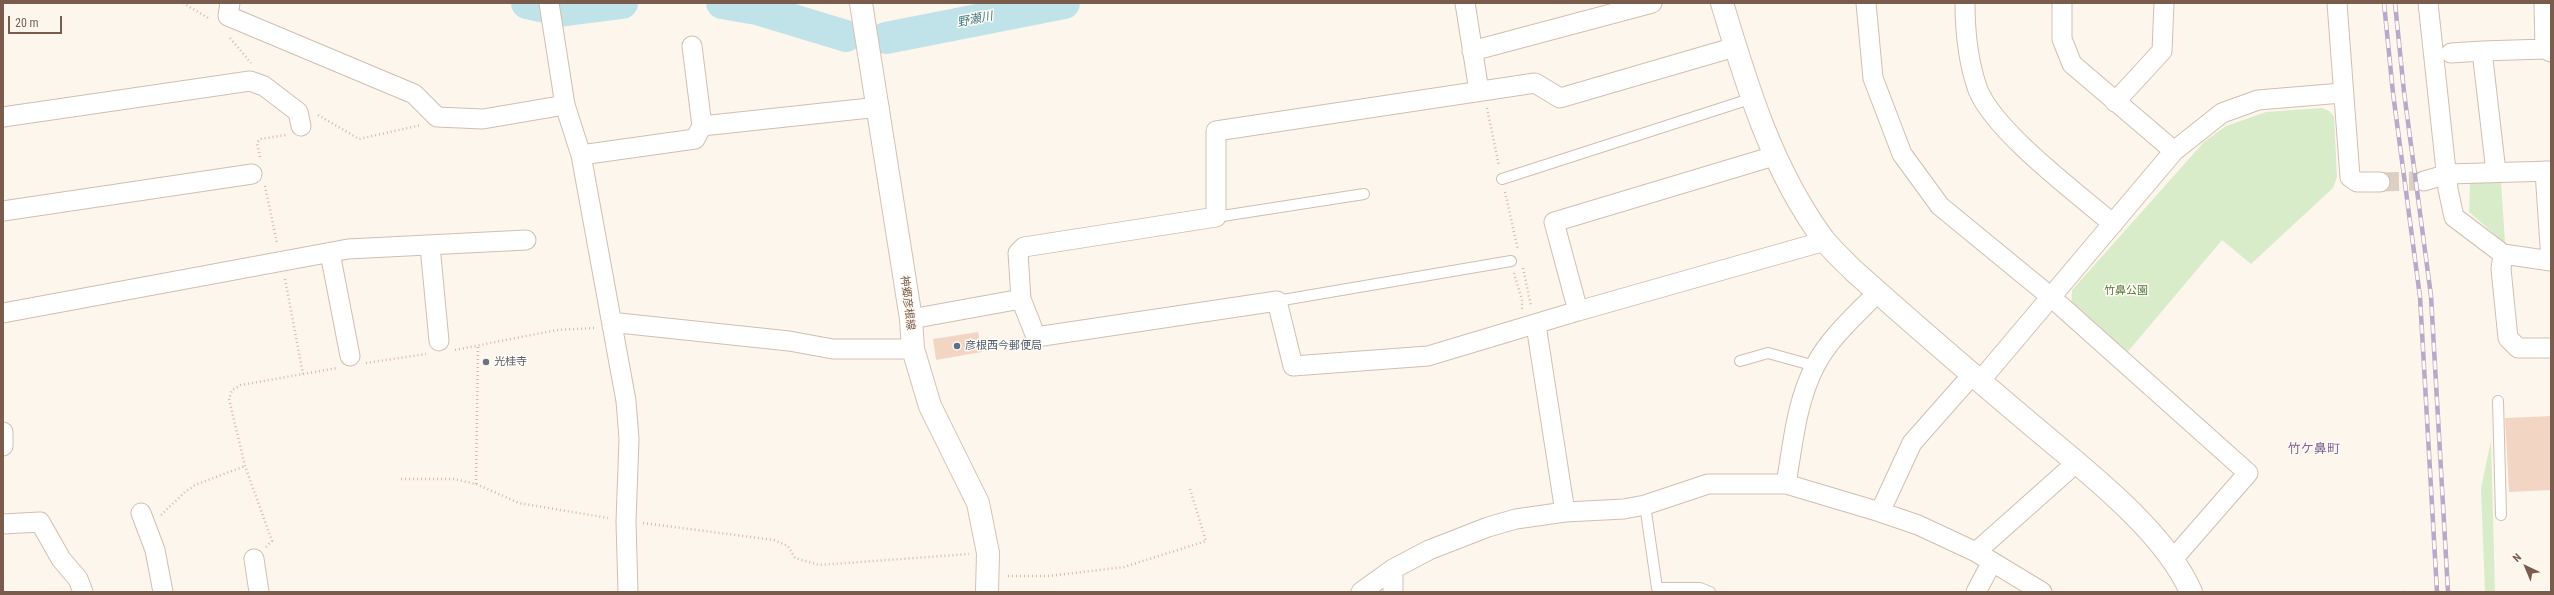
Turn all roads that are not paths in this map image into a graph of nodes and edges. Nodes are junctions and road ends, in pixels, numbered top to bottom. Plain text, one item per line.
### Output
1 (230, 3) edge
2 (549, 3) edge
3 (861, 3) edge
4 (1465, 3) edge
5 (1652, 3) edge
6 (1722, 3) edge
7 (1866, 3) edge
8 (1965, 3) edge
9 (2062, 3) edge
10 (2164, 3) edge
11 (2337, 3) edge
12 (2428, 3) edge
13 (2544, 3) edge
14 (692, 46) dead end
15 (1735, 47) junction
16 (2548, 50) edge
17 (1472, 51) junction
18 (2482, 51) junction
19 (2451, 53) dead end
20 (1481, 91) junction
21 (2342, 93) junction
22 (1753, 98) junction
23 (2115, 102) junction
24 (564, 105) junction
25 (879, 107) junction
26 (3, 117) edge
27 (299, 118) road end
28 (702, 126) junction
29 (2174, 151) junction
30 (581, 155) junction
31 (1774, 156) junction
32 (2548, 171) edge
33 (2496, 172) junction
34 (259, 173) road end
35 (2448, 174) junction
36 (1502, 179) road end
37 (2424, 181) tunnel mouth
38 (2380, 182) tunnel mouth
39 (1364, 194) dead end
40 (3, 211) edge
41 (1216, 217) junction
42 (2113, 224) junction
43 (526, 240) dead end
44 (1825, 241) junction
45 (430, 246) junction
46 (330, 253) junction
47 (2503, 254) junction
48 (1516, 258) road end
49 (2551, 261) edge
50 (1878, 292) junction
51 (2051, 298) junction
52 (1021, 299) junction
53 (1277, 302) junction
54 (1578, 311) junction
55 (3, 312) edge
56 (911, 320) junction
57 (612, 326) junction
58 (1530, 326) junction
59 (441, 348) road end
60 (2551, 348) edge
61 (913, 349) junction
62 (1740, 361) dead end
63 (351, 362) road end
64 (1815, 366) junction
65 (1976, 378) junction
66 (2498, 401) dead end
67 (3, 432) edge
68 (3, 446) edge
69 (2076, 463) junction
70 (1786, 484) junction
71 (1645, 505) junction
72 (1565, 512) junction
73 (1880, 512) junction
74 (2501, 515) dead end
75 (143, 518) road end
76 (3, 524) edge
77 (1984, 557) junction
78 (254, 559) road end
79 (2173, 559) junction
80 (1393, 570) junction
81 (987, 573) edge
82 (1657, 590) edge
83 (83, 592) edge
84 (163, 592) edge
85 (259, 592) edge
86 (628, 592) edge
87 (1361, 592) edge
88 (1394, 592) edge
89 (1710, 592) edge
90 (1976, 592) edge
91 (2042, 592) edge
92 (2191, 592) edge

1 - 24 street
2 - 24 street
3 - 25 street, 神郷彦根線
4 - 17 street
5 - 17 street
6 - 15 street
7 - 51 street
8 - 42 street
9 - 23 street
10 - 23 street
11 - 21 street
12 - 35 street
13 - 16 street
14 - 28 street
15 - 20 street
15 - 22 street
16 - 18 street
17 - 20 street
18 - 19 street
18 - 33 street
20 - 41 street
21 - 29 street
21 - 38 street
22 - 31 street
22 - 36 lane
23 - 29 street
24 - 30 street
25 - 28 street
25 - 56 street, 神郷彦根線
26 - 27 street
28 - 30 street
29 - 42 street
30 - 57 street
31 - 44 street
31 - 54 street
32 - 33 street
32 - 49 street
33 - 35 street
34 - 40 street
35 - 37 street
35 - 47 street
39 - 41 lane
41 - 52 street
42 - 51 street
43 - 45 street
44 - 50 street
44 - 54 street
45 - 46 street
45 - 59 street
46 - 55 street
46 - 63 street
47 - 49 street
47 - 60 street
48 - 53 lane
50 - 64 street
50 - 65 street
51 - 65 street
51 - 79 street
52 - 53 street
52 - 56 street
53 - 58 street
54 - 58 street
56 - 61 street, 神郷彦根線
57 - 61 street
57 - 86 street
58 - 72 street
61 - 81 street, 神郷彦根線
62 - 64 lane
64 - 70 street
65 - 69 street
65 - 73 street
66 - 74 lane
67 - 68 street
69 - 77 street
69 - 79 street
70 - 71 street
70 - 73 street
71 - 72 street
71 - 82 lane
72 - 80 street
73 - 77 street
75 - 84 street
76 - 83 street
77 - 90 street
77 - 91 street
78 - 85 street
79 - 92 street
80 - 87 street
80 - 88 street
82 - 89 lane

